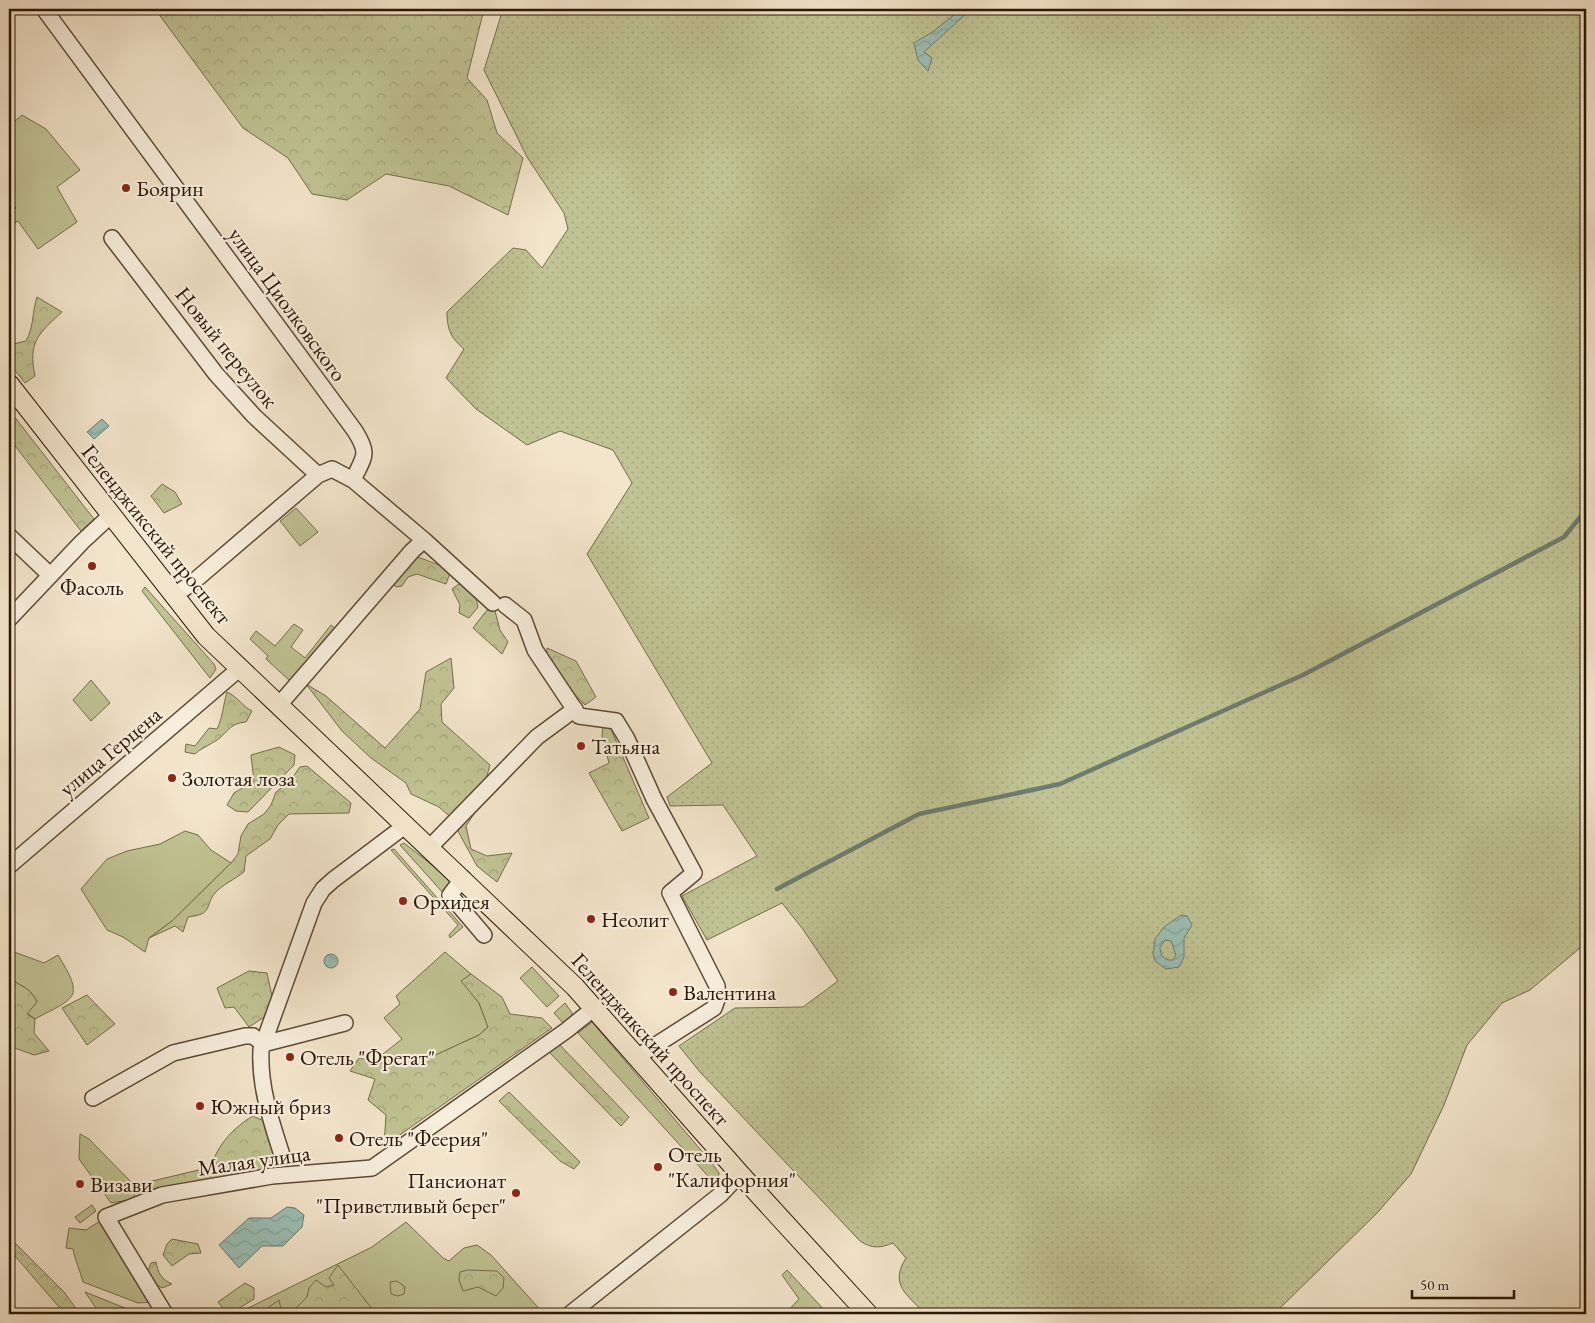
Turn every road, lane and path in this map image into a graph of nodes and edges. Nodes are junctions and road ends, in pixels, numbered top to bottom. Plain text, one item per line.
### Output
1 (44, 9) edge
2 (112, 238) dead end
3 (9, 384) edge
4 (318, 475) junction
5 (353, 480) junction
6 (110, 516) junction
7 (9, 536) edge
8 (424, 540) junction
9 (50, 575) junction
10 (173, 596) junction
11 (9, 619) edge
12 (239, 669) junction
13 (279, 706) junction
14 (575, 709) junction
15 (406, 825) junction
16 (430, 848) junction
17 (9, 866) edge
18 (463, 878) junction
19 (484, 935) dead end
20 (593, 1009) junction
21 (345, 1023) dead end
22 (263, 1044) junction
23 (637, 1058) junction
24 (93, 1098) dead end
25 (283, 1158) dead end
26 (740, 1174) junction
27 (165, 1314) edge
28 (570, 1314) edge
29 (868, 1314) edge

1 - 5 street, улица Циолковского
2 - 4 street, Новый переулок
3 - 6 main road, Геленджикский проспект
4 - 5 street
4 - 10 street
5 - 8 street
6 - 9 street
6 - 10 main road, Геленджикский проспект
7 - 9 street
8 - 13 street
8 - 14 street
9 - 11 street
10 - 12 main road, Геленджикский проспект
12 - 13 main road, Геленджикский проспект
12 - 17 street, улица Герцена
13 - 15 main road, Геленджикский проспект
14 - 16 street
14 - 23 street
15 - 16 main road, Геленджикский проспект
15 - 22 street
16 - 18 main road, Геленджикский проспект
18 - 19 street
18 - 20 main road, Геленджикский проспект
20 - 23 main road, Геленджикский проспект
20 - 27 street, Малая улица
21 - 22 street
22 - 24 street
22 - 25 street
23 - 26 main road, Геленджикский проспект
26 - 28 street
26 - 29 main road, Геленджикский проспект

